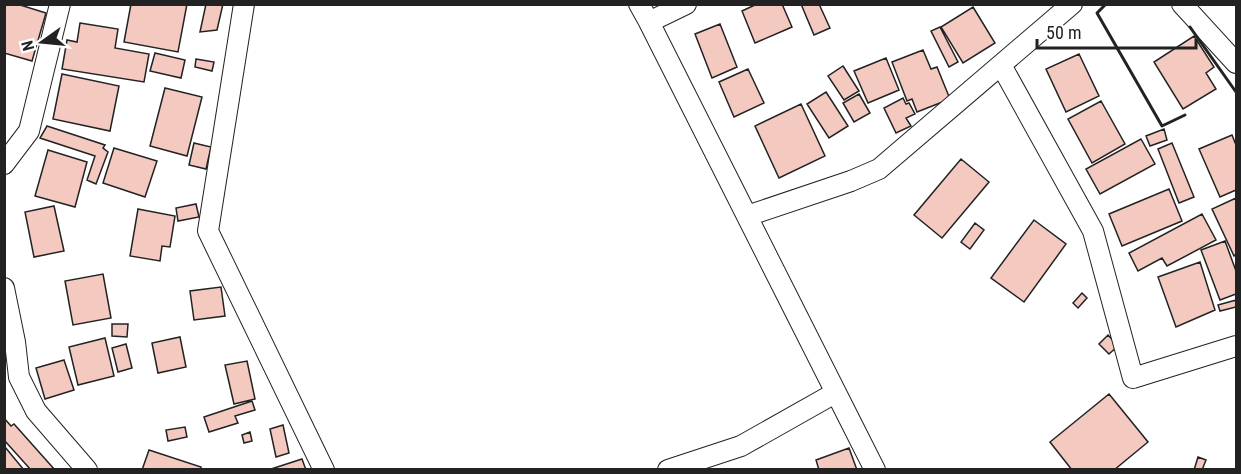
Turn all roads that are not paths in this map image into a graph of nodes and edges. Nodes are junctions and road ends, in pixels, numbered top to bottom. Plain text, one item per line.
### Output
1 (60, 4) edge
2 (244, 4) edge
3 (639, 4) edge
4 (686, 4) edge
5 (1072, 4) edge
6 (1182, 4) edge
7 (649, 21) junction
8 (1236, 63) edge
9 (1001, 65) junction
10 (4, 164) edge
11 (747, 216) junction
12 (4, 288) edge
13 (1236, 346) edge
14 (835, 393) junction
15 (87, 470) edge
16 (324, 470) edge
17 (668, 470) edge
18 (875, 470) edge

1 - 10 street
2 - 16 street
3 - 7 street
4 - 7 street
5 - 9 street
6 - 8 street
7 - 11 street
9 - 11 street
9 - 13 street
11 - 14 street
12 - 15 street
14 - 17 street
14 - 18 street

